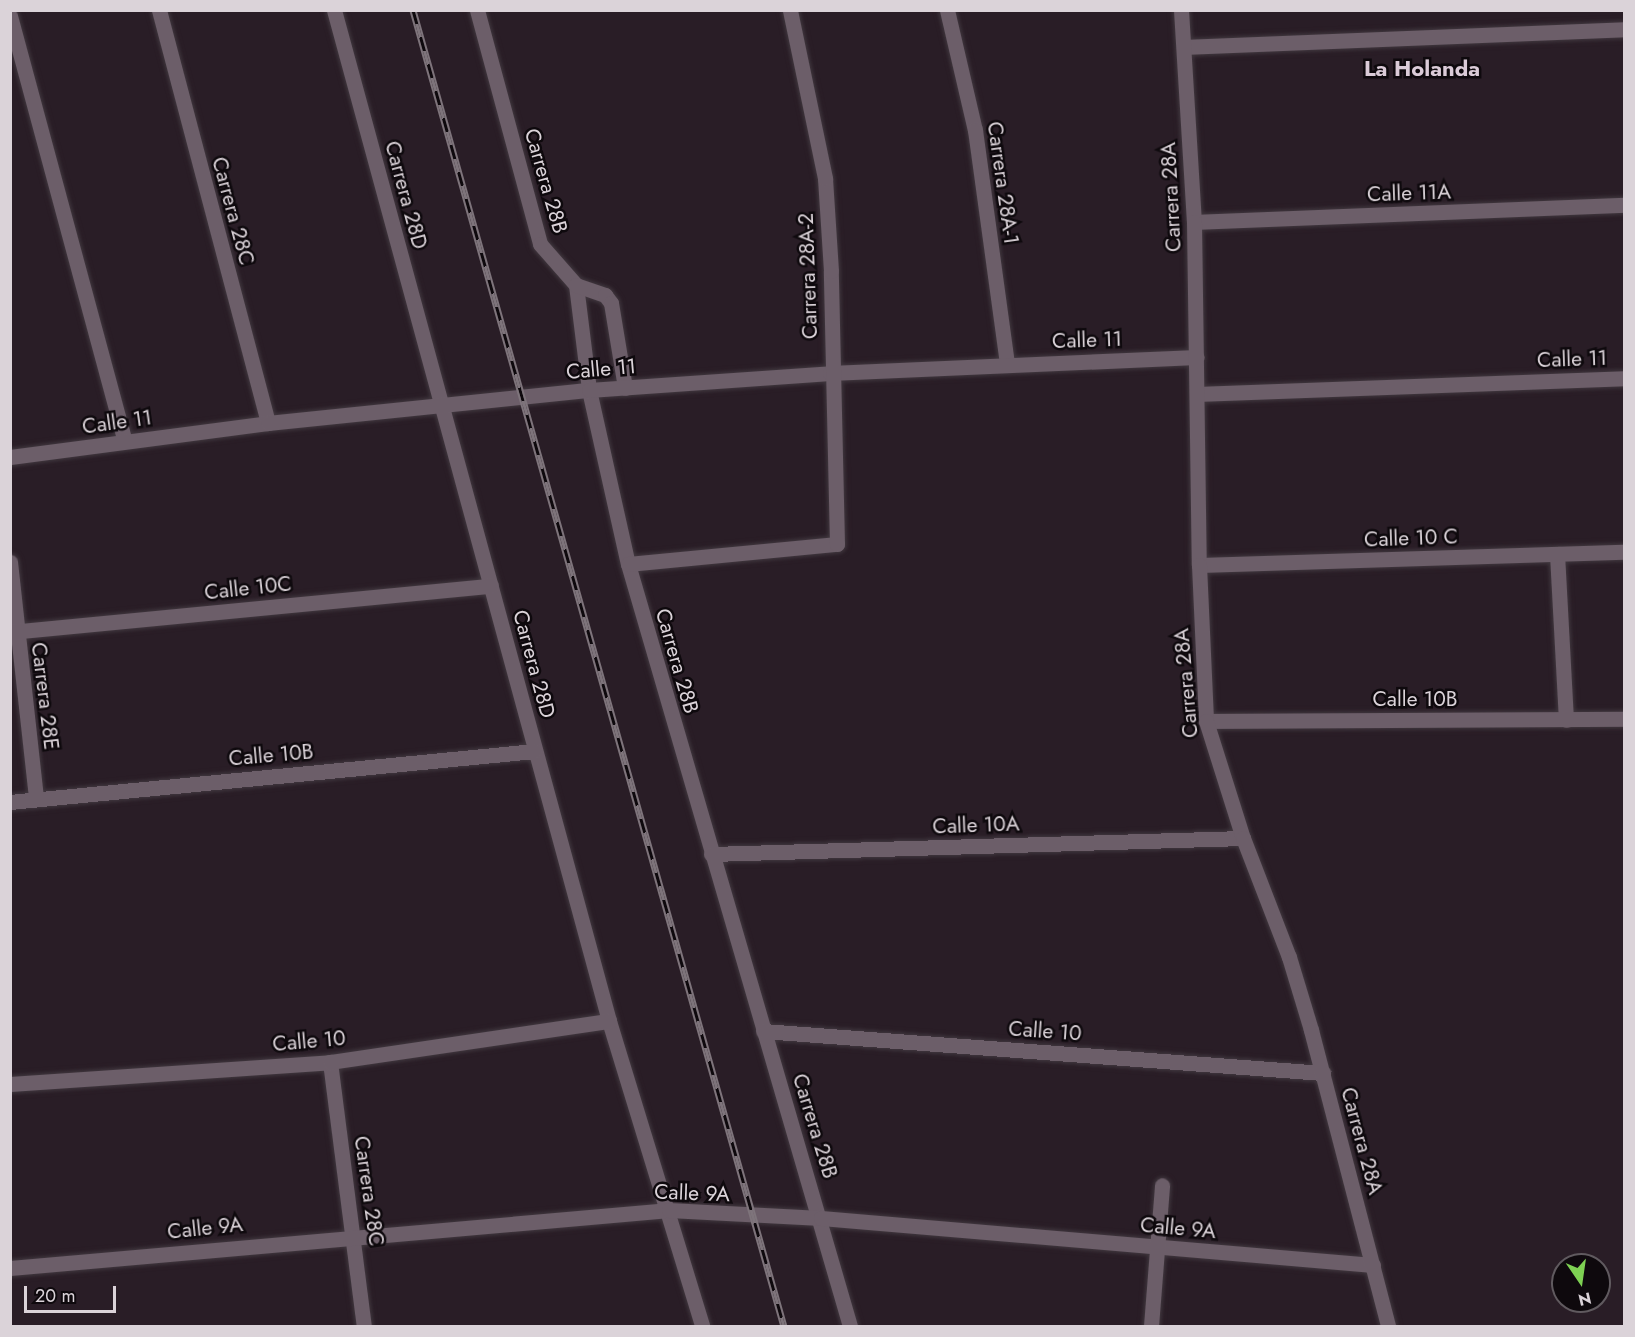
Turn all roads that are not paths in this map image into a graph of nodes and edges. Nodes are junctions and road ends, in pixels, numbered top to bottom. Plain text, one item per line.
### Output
1 (159, 10) edge
2 (334, 10) edge
3 (477, 10) edge
4 (790, 10) edge
5 (947, 10) edge
6 (1181, 10) edge
7 (10, 16) edge
8 (1624, 29) edge
9 (1184, 47) junction
10 (1624, 205) edge
11 (1194, 222) junction
12 (576, 285) junction
13 (1197, 357) junction
14 (1007, 364) junction
15 (830, 373) junction
16 (1624, 378) edge
17 (625, 388) junction
18 (590, 390) junction
19 (1197, 394) junction
20 (441, 406) junction
21 (268, 423) junction
22 (125, 441) junction
23 (10, 457) edge
24 (1624, 552) edge
25 (1557, 554) junction
26 (10, 562) edge
27 (628, 564) junction
28 (1199, 565) junction
29 (490, 585) junction
30 (13, 632) edge
31 (1624, 719) edge
32 (1566, 720) junction
33 (1206, 721) junction
34 (536, 751) junction
35 (36, 799) junction
36 (10, 802) edge
37 (1243, 838) junction
38 (711, 854) junction
39 (609, 1021) junction
40 (763, 1031) junction
41 (330, 1062) junction
42 (1323, 1073) junction
43 (10, 1084) edge
44 (1162, 1185) dead end
45 (669, 1210) junction
46 (821, 1218) junction
47 (353, 1234) junction
48 (1160, 1247) junction
49 (1372, 1265) junction
50 (10, 1268) edge
51 (364, 1326) edge
52 (702, 1326) edge
53 (850, 1326) edge
54 (1151, 1326) edge
55 (1388, 1326) edge

1 - 21 street, Carrera 28C
2 - 20 street, Carrera 28D
3 - 12 street, Carrera 28B
4 - 15 street, Carrera 28A-2
5 - 14 street, Carrera 28A-1
6 - 9 street, Carrera 28A
7 - 22 street
8 - 9 street
9 - 11 street, Carrera 28A
10 - 11 street, Calle 11A
11 - 13 street, Carrera 28A
12 - 17 street
12 - 18 street, Carrera 28B
13 - 14 street, Calle 11
13 - 19 street, Carrera 28A
14 - 15 street, Calle 11
15 - 17 street, Calle 11
15 - 27 street, Carrera 28A-2
16 - 19 street, Calle 11
17 - 18 street, Calle 11
18 - 20 street, Calle 11
18 - 27 street, Carrera 28B
19 - 28 street, Carrera 28A
20 - 21 street, Calle 11
20 - 29 street, Carrera 28D
21 - 22 street, Calle 11
22 - 23 street, Calle 11
24 - 25 street, Calle 10 C
25 - 28 street, Calle 10 C
25 - 32 street
26 - 30 street, Carrera 28E
27 - 38 street, Carrera 28B
28 - 33 street, Carrera 28A
29 - 30 street, Calle 10C
29 - 34 street, Carrera 28D
30 - 35 street, Carrera 28E
31 - 32 street, Calle 10B
32 - 33 street, Calle 10B
33 - 37 street, Carrera 28A
34 - 35 street, Calle 10B
34 - 39 street, Carrera 28D
35 - 36 street, Calle 10B
37 - 38 street, Calle 10A
37 - 42 street, Carrera 28A
38 - 40 street, Carrera 28B
39 - 41 street, Calle 10
39 - 45 street, Carrera 28D
40 - 42 street, Calle 10
40 - 46 street, Carrera 28B
41 - 43 street, Calle 10
41 - 47 street, Carrera 28C
42 - 49 street, Carrera 28A
44 - 48 street
45 - 46 street, Calle 9A
45 - 47 street, Calle 9A
45 - 52 street, Carrera 28D
46 - 48 street, Calle 9A
46 - 53 street, Carrera 28B
47 - 50 street, Calle 9A
47 - 51 street, Carrera 28C
48 - 49 street, Calle 9A
48 - 54 street
49 - 55 street, Carrera 28A

